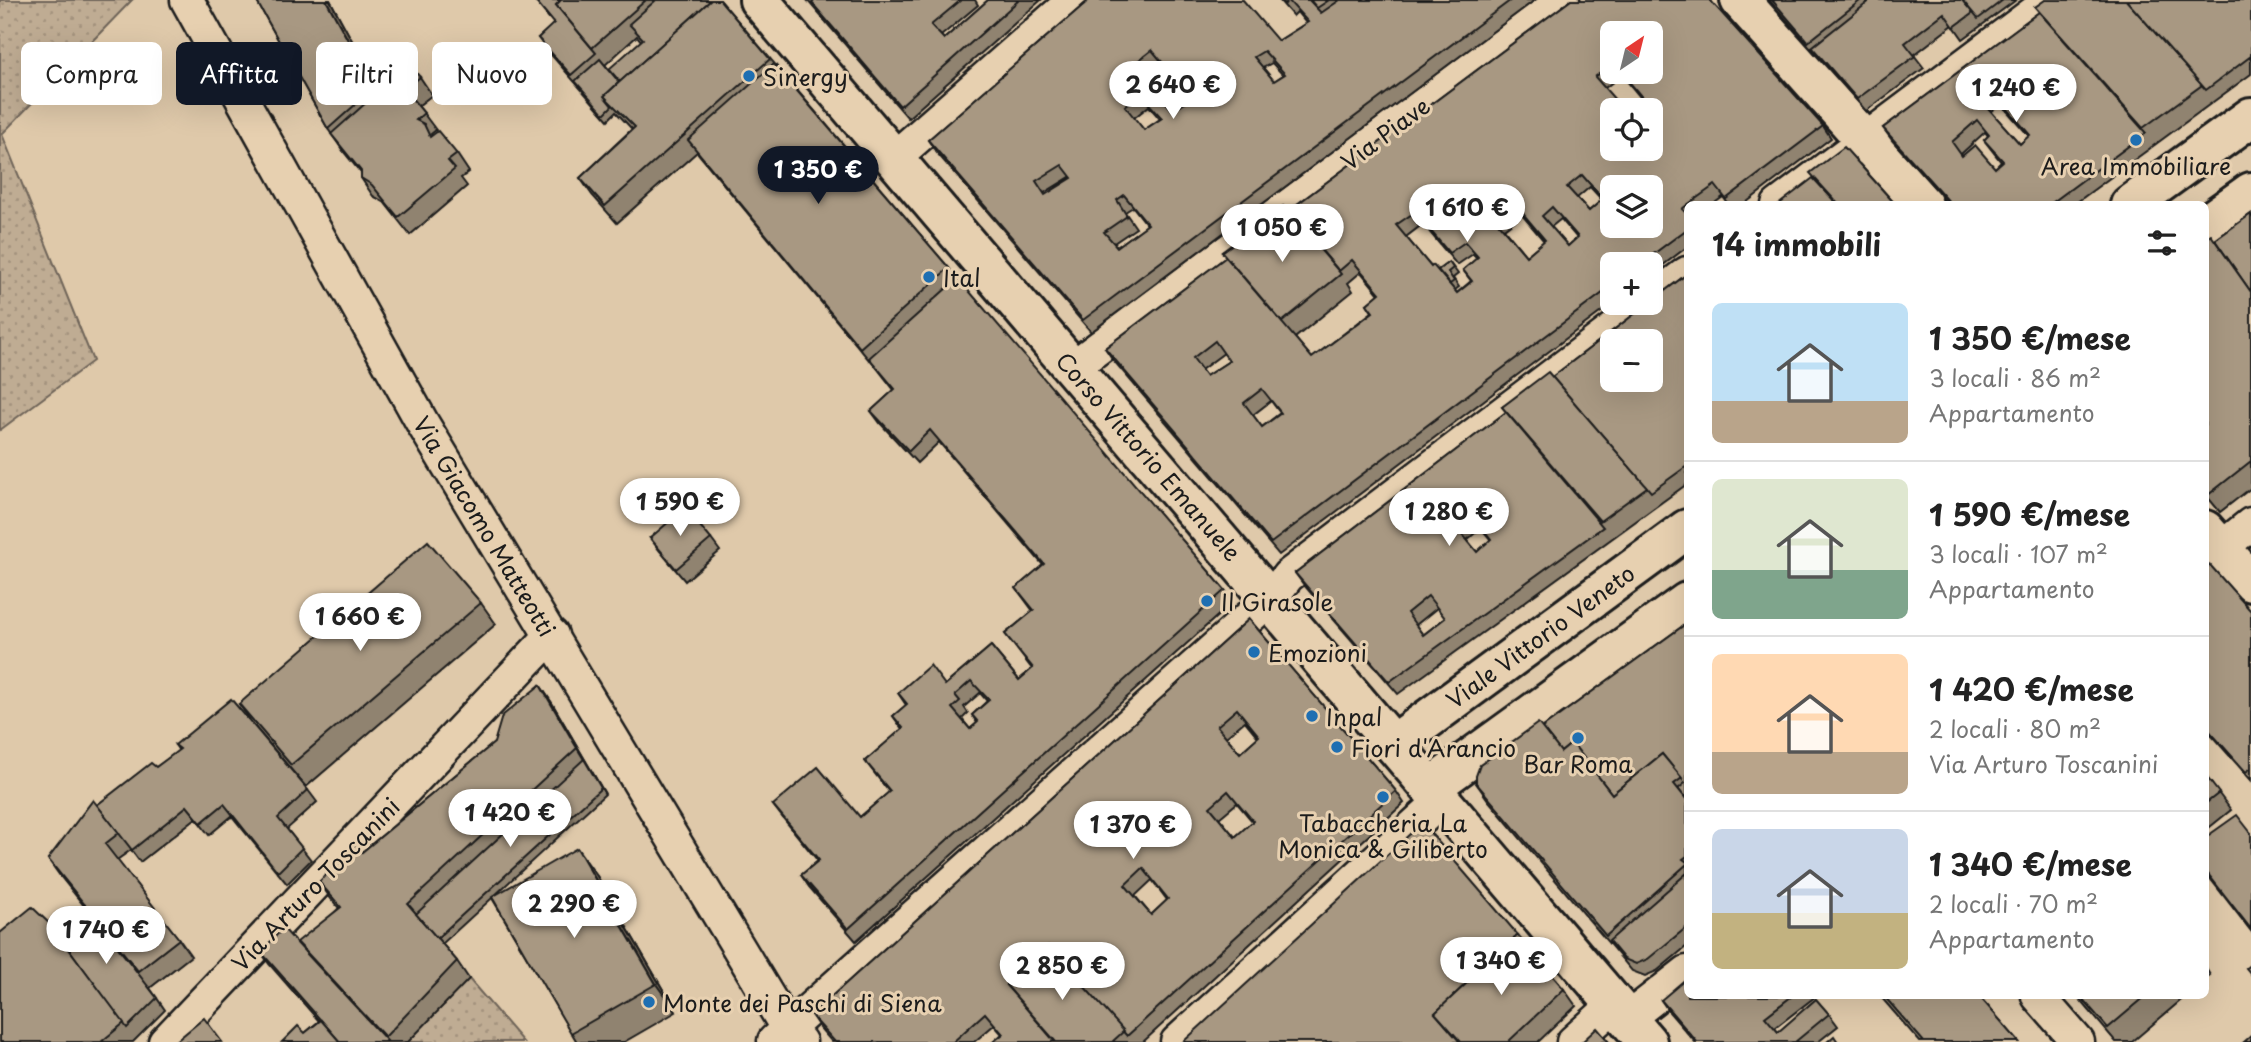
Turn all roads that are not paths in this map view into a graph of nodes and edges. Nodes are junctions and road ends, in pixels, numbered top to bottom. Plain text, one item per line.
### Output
1 (187, 0) edge
2 (759, 0) edge
3 (1074, 0) edge
4 (1563, 0) edge
5 (1740, 0) edge
6 (2051, 0) edge
7 (2251, 117) edge
8 (1864, 139) junction
9 (894, 158) junction
10 (2251, 192) edge
11 (1783, 201) edge
12 (1919, 201) edge
13 (2136, 201) edge
14 (2209, 222) edge
15 (1684, 276) edge
16 (1663, 292) edge
17 (1632, 315) edge
18 (1073, 367) junction
19 (2251, 524) edge
20 (1684, 531) edge
21 (2210, 546) edge
22 (2251, 582) edge
23 (1270, 598) junction
24 (1684, 603) edge
25 (552, 635) junction
26 (1394, 744) junction
27 (1436, 794) junction
28 (1684, 975) edge
29 (2041, 999) edge
30 (1629, 1022) edge
31 (787, 1037) edge
32 (165, 1042) edge
33 (1177, 1042) edge
34 (1573, 1042) edge
35 (2078, 1042) edge

1 - 25 street, Via Giacomo Matteotti
2 - 9 main road, Corso Vittorio Emanuele
3 - 9 street
4 - 18 street, Via Piave
5 - 8 main road
6 - 8 street
7 - 13 main road
8 - 11 street
8 - 12 main road
9 - 18 main road, Corso Vittorio Emanuele
10 - 14 main road
15 - 16 street
17 - 23 street
18 - 23 main road, Corso Vittorio Emanuele
19 - 21 street
20 - 26 main road, Viale Vittorio Veneto
21 - 22 main road
23 - 26 main road, Corso Vittorio Emanuele
23 - 31 street
24 - 27 main road
25 - 31 street, Via Giacomo Matteotti
25 - 32 street, Via Arturo Toscanini
26 - 27 main road, Corso Vittorio Emanuele
27 - 30 main road, Corso Vittorio Emanuele
27 - 33 street
28 - 30 street
29 - 35 street
30 - 34 street

